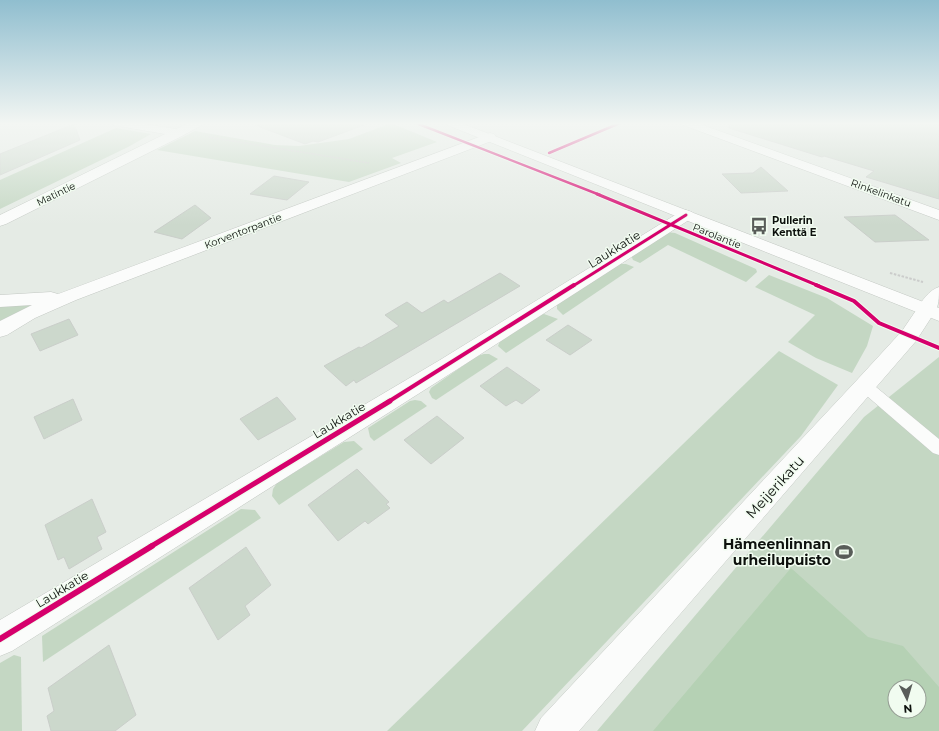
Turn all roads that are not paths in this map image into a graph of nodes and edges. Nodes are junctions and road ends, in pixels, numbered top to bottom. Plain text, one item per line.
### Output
1 (130, 157) edge
2 (438, 157) edge
3 (541, 157) edge
4 (780, 157) edge
5 (686, 215) junction
6 (939, 215) edge
7 (0, 222) edge
8 (69, 296) junction
9 (0, 301) edge
10 (935, 306) edge
11 (0, 330) edge
12 (865, 386) junction
13 (939, 448) edge
14 (0, 638) edge
15 (554, 731) edge

1 - 7 street, Matintie
2 - 8 street, Korventorpantie
3 - 5 street, Parolantie
4 - 6 street, Rinkelinkatu
5 - 10 street, Parolantie
5 - 14 street, Laukkatie
8 - 9 street
8 - 11 street, Korventorpantie
10 - 12 street, Meijerikatu
12 - 13 lane
12 - 15 street, Meijerikatu

